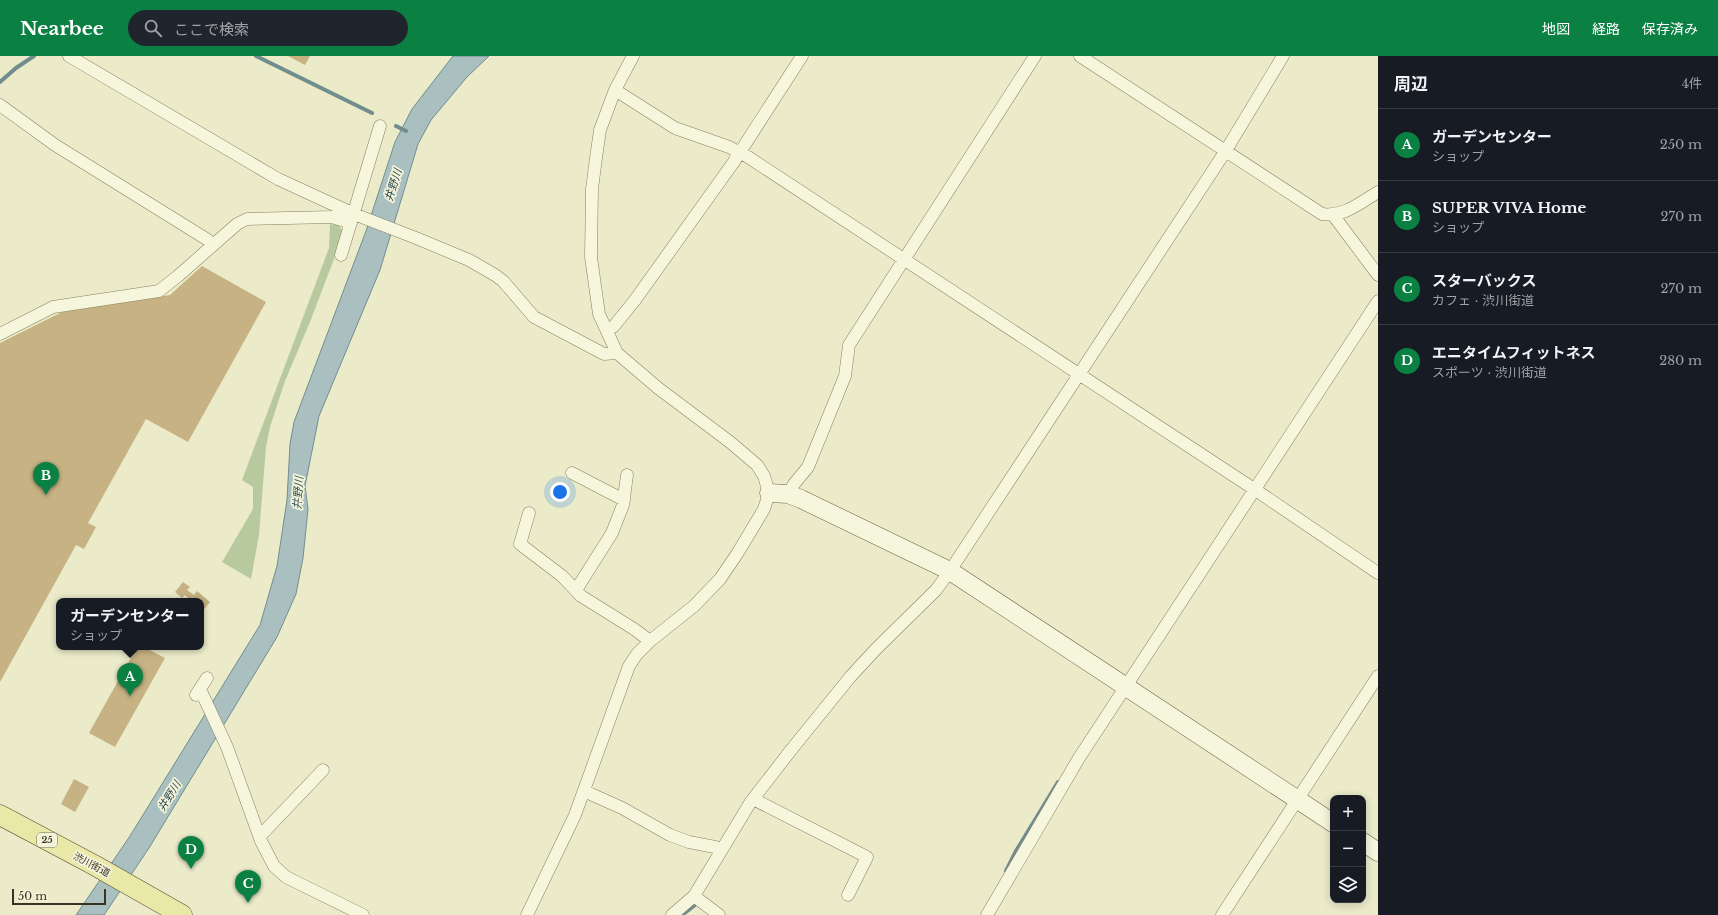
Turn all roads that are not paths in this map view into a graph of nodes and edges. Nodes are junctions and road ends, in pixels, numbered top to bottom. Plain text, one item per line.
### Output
1 (69, 56) edge
2 (633, 56) edge
3 (802, 56) edge
4 (1035, 56) edge
5 (1080, 56) edge
6 (1283, 56) edge
7 (615, 90) junction
8 (0, 105) edge
9 (380, 126) dead end
10 (739, 152) junction
11 (1225, 152) junction
12 (1378, 192) edge
13 (1333, 215) junction
14 (354, 218) junction
15 (212, 244) junction
16 (341, 255) dead end
17 (904, 259) junction
18 (1378, 274) edge
19 (1378, 301) edge
20 (607, 330) junction
21 (0, 334) edge
22 (617, 352) junction
23 (1078, 374) junction
24 (572, 473) dead end
25 (627, 475) dead end
26 (1254, 490) junction
27 (769, 493) junction
28 (788, 494) junction
29 (624, 500) junction
30 (529, 513) dead end
31 (950, 572) junction
32 (1378, 573) edge
33 (576, 590) junction
34 (650, 642) junction
35 (1378, 676) edge
36 (207, 678) dead end
37 (1126, 686) junction
38 (323, 770) dead end
39 (584, 792) junction
40 (753, 799) junction
41 (1297, 800) junction
42 (0, 815) edge
43 (1330, 821) edge
44 (260, 836) junction
45 (1366, 844) edge
46 (721, 850) junction
47 (1378, 852) edge
48 (848, 895) dead end
49 (694, 896) junction
50 (182, 915) edge
51 (363, 915) edge
52 (527, 915) edge
53 (672, 915) edge
54 (719, 915) edge
55 (987, 915) edge
56 (1222, 915) edge

1 - 14 street
2 - 7 street
3 - 10 street
4 - 17 street
5 - 11 street
6 - 11 street
7 - 10 street
7 - 20 street
8 - 15 street
9 - 14 street
10 - 17 street
10 - 20 street
11 - 13 street
11 - 23 street
12 - 13 street
13 - 18 street
14 - 15 street
14 - 16 street
14 - 22 street
15 - 21 street
17 - 23 street
17 - 28 street
19 - 26 street
20 - 22 street
22 - 27 street
23 - 26 street
23 - 31 street
24 - 29 street
25 - 29 street
26 - 32 street
26 - 37 street
27 - 28 street
27 - 34 street
28 - 31 street
29 - 33 street
30 - 33 street
31 - 37 street
31 - 40 street
33 - 34 street
34 - 39 street
35 - 41 street
36 - 44 street
37 - 41 street
37 - 55 street
38 - 44 street
39 - 46 street
39 - 52 street
40 - 46 street
40 - 48 street
41 - 43 street
41 - 56 street
42 - 50 main road, 渋川街道 / 25
44 - 51 street
45 - 47 street
46 - 49 street
49 - 53 street
49 - 54 street

